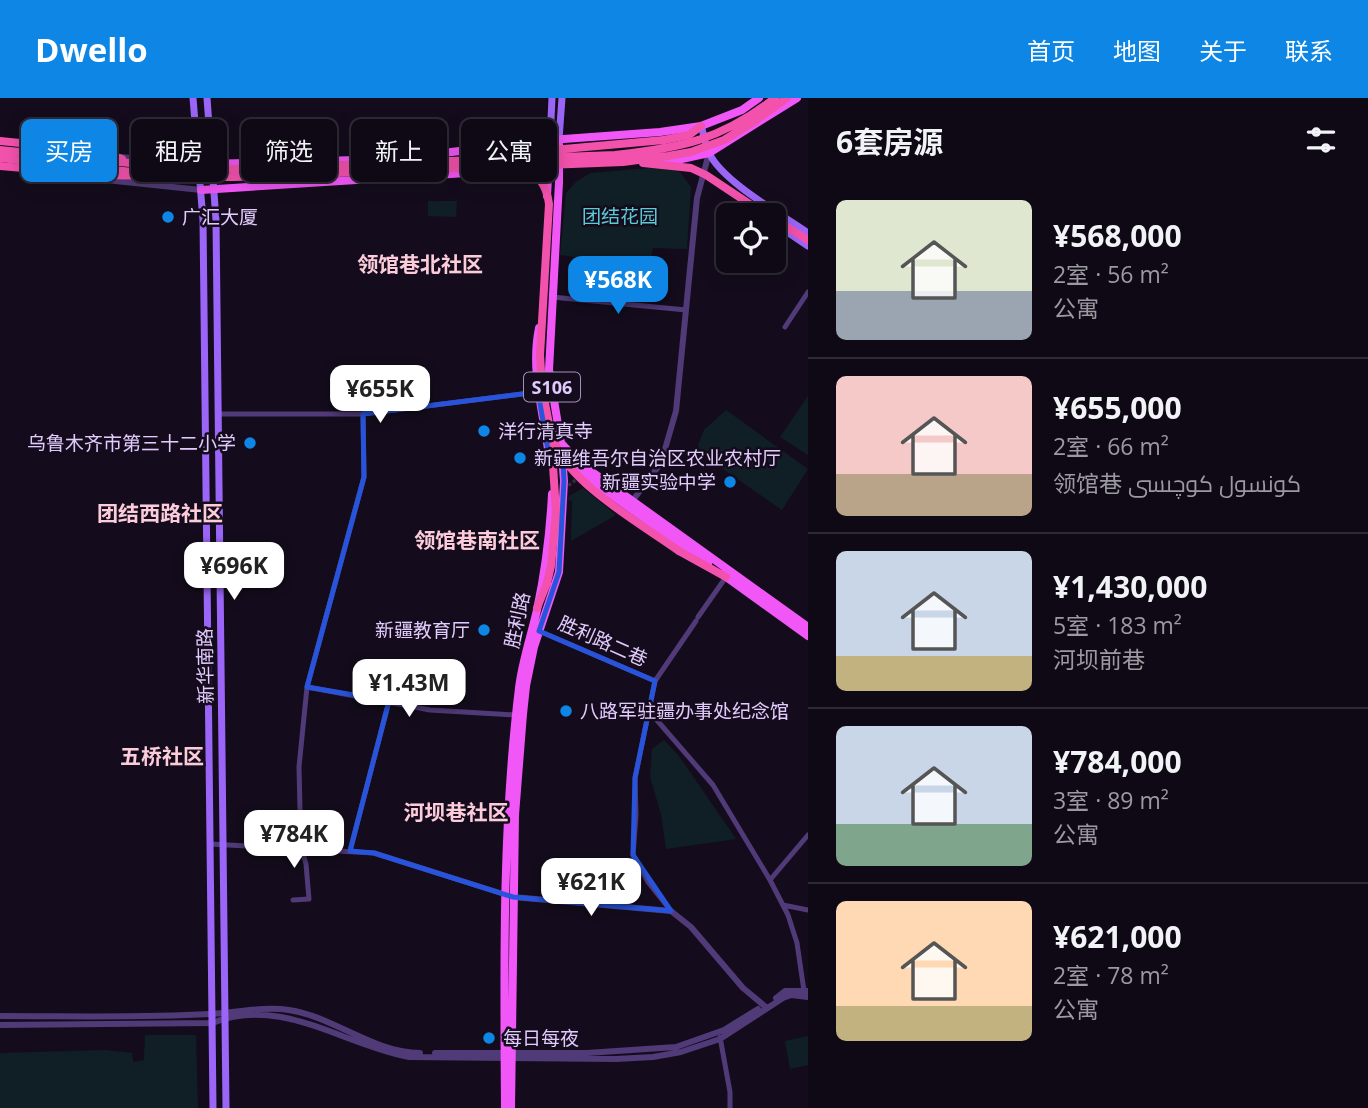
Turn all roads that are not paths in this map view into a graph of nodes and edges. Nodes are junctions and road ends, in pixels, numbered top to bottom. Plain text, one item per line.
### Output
1 (193, 98) edge
2 (207, 98) edge
3 (552, 98) edge
4 (562, 98) edge
5 (759, 98) edge
6 (775, 98) edge
7 (787, 98) edge
8 (797, 98) edge
9 (195, 119) edge
10 (209, 119) edge
11 (551, 119) edge
12 (701, 126) junction
13 (559, 139) junction
14 (1, 146) edge
15 (461, 151) edge
16 (709, 153) junction
17 (0, 158) edge
18 (131, 158) edge
19 (677, 160) junction
20 (452, 162) junction
21 (616, 162) junction
22 (227, 164) edge
23 (557, 165) edge
24 (559, 167) junction
25 (0, 168) edge
26 (461, 169) edge
27 (131, 172) edge
28 (461, 175) edge
29 (704, 175) junction
30 (131, 177) edge
31 (227, 177) edge
32 (200, 182) edge
33 (213, 182) edge
34 (542, 182) edge
35 (548, 182) edge
36 (201, 190) junction
37 (214, 190) junction
38 (747, 203) edge
39 (748, 203) edge
40 (786, 228) edge
41 (786, 230) edge
42 (808, 233) edge
43 (808, 240) edge
44 (808, 246) edge
45 (808, 292) edge
46 (552, 296) junction
47 (686, 310) junction
48 (785, 327) dead end
49 (204, 331) junction
50 (218, 331) junction
51 (538, 392) junction
52 (218, 414) junction
53 (363, 414) junction
54 (551, 434) junction
55 (561, 443) junction
56 (548, 450) junction
57 (563, 461) junction
58 (630, 503) junction
59 (726, 577) junction
60 (537, 608) junction
61 (808, 627) edge
62 (539, 631) junction
63 (808, 636) edge
64 (655, 681) junction
65 (307, 687) junction
66 (389, 701) junction
67 (649, 711) junction
68 (516, 715) junction
69 (808, 835) edge
70 (210, 844) junction
71 (223, 847) junction
72 (301, 847) junction
73 (350, 851) junction
74 (770, 880) junction
75 (510, 896) junction
76 (293, 900) dead end
77 (783, 905) junction
78 (808, 910) edge
79 (671, 911) junction
80 (807, 993) edge
81 (765, 1007) junction
82 (212, 1014) junction
83 (225, 1015) junction
84 (0, 1016) edge
85 (212, 1023) junction
86 (0, 1025) edge
87 (720, 1038) junction
88 (508, 1056) junction
89 (213, 1108) edge
90 (226, 1108) edge
91 (505, 1108) edge
92 (511, 1108) edge
93 (730, 1108) edge

1 - 9 main road, 新华南路
2 - 10 main road, 新华南路
3 - 11 main road
4 - 13 main road
5 - 12 main road
6 - 20 highway, bridge
7 - 21 highway, bridge
8 - 16 main road
12 - 13 main road
12 - 16 main road
12 - 20 highway, bridge
13 - 24 main road, S106
14 - 18 street
14 - 20 highway, bridge
15 - 22 main road
16 - 19 main road
16 - 29 street
16 - 42 main road
17 - 27 highway, bridge
19 - 24 main road
19 - 29 main road
21 - 23 highway, bridge
21 - 39 highway, bridge
24 - 46 main road, S106
25 - 30 highway, bridge
25 - 36 street
26 - 31 highway, bridge
28 - 37 main road
29 - 38 main road
29 - 47 street
32 - 36 main road, 新华南路
33 - 37 main road, 新华南路
34 - 54 highway, bridge
35 - 51 main road, 胜利路 / S106
36 - 37 main road
36 - 49 main road, 新华南路
37 - 50 main road, 新华南路
40 - 43 highway
41 - 44 main road
45 - 48 street
46 - 47 street
46 - 55 main road, S106
47 - 58 street
49 - 50 main road
49 - 70 main road, 新华南路
50 - 52 main road, 新华南路
51 - 53 street
51 - 56 main road, 胜利路 / S106
52 - 53 street
52 - 71 main road, 新华南路
53 - 65 street
54 - 59 highway, bridge
54 - 60 highway, bridge
55 - 57 main road, S106
55 - 58 main road
56 - 57 main road
56 - 60 main road, 胜利路 / S106
57 - 58 main road
57 - 62 main road, S106
58 - 59 main road
58 - 61 main road
59 - 63 main road
59 - 64 street
60 - 68 main road, 胜利路 / S106
62 - 64 street, 胜利路二巷
62 - 75 main road, S106
64 - 67 street
65 - 66 street
65 - 72 street
66 - 68 street
66 - 73 street
67 - 74 street
67 - 79 street
68 - 75 main road, 胜利路 / S106
69 - 74 street
70 - 71 street
70 - 82 main road, 新华南路
71 - 72 street
71 - 83 main road, 新华南路
72 - 73 street
72 - 76 street
73 - 75 street
74 - 77 street
75 - 79 street
75 - 88 main road, 胜利路
77 - 78 street
77 - 80 street
79 - 81 street
80 - 81 street
81 - 87 street
81 - 88 street
82 - 83 street
82 - 84 street
82 - 85 main road, 新华南路
83 - 85 street
83 - 88 street
83 - 90 main road, 新华南路
85 - 86 street
85 - 89 main road, 新华南路
87 - 88 street
87 - 93 street
88 - 91 main road, 胜利路
88 - 92 main road, 胜利路

